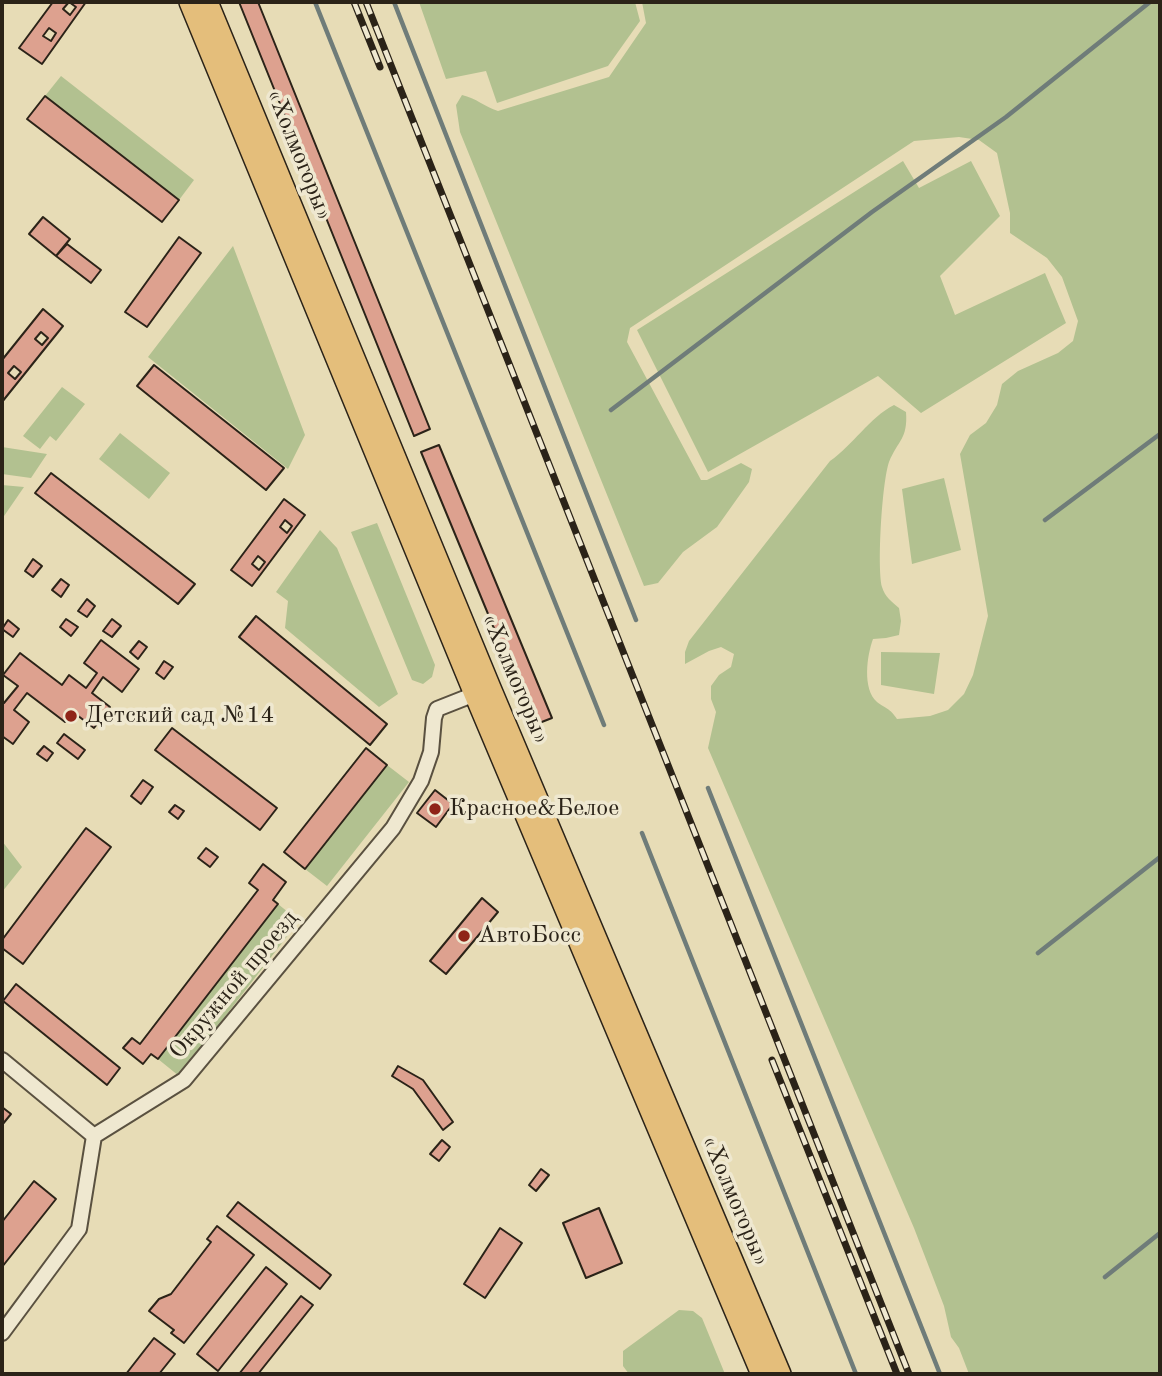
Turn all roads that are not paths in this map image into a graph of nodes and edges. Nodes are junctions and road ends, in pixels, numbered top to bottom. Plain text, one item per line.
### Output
1 (190, 2) edge
2 (207, 2) edge
3 (475, 694) junction
4 (2, 1060) edge
5 (94, 1136) junction
6 (2, 1333) edge
7 (762, 1374) edge
8 (780, 1374) edge

1 - 3 highway, «Холмогоры»
2 - 8 highway, «Холмогоры»
3 - 5 street, Окружной проезд
3 - 7 highway, «Холмогоры»
4 - 5 street
5 - 6 street

